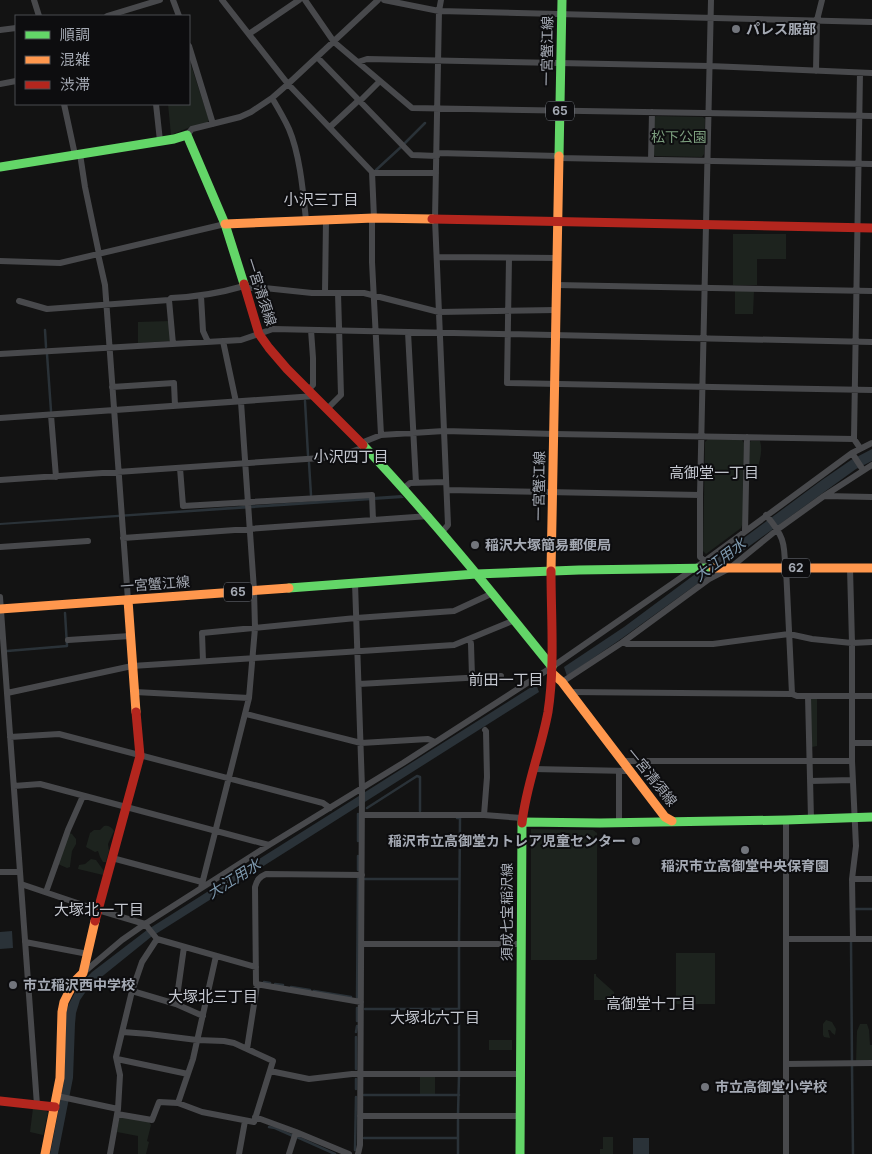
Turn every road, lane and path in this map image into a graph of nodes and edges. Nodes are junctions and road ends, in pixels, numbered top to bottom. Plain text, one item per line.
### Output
1 (34, 0) edge
2 (160, 0) edge
3 (173, 0) edge
4 (222, 0) edge
5 (300, 0) edge
6 (305, 0) edge
7 (378, 0) edge
8 (384, 0) edge
9 (441, 0) edge
10 (562, 0) edge
11 (710, 0) edge
12 (822, 0) edge
13 (439, 12) junction
14 (124, 14) edge
15 (562, 14) junction
16 (39, 15) edge
17 (179, 15) edge
18 (710, 18) junction
19 (817, 20) junction
20 (872, 22) edge
21 (15, 28) edge
22 (0, 30) edge
23 (249, 34) junction
24 (334, 42) junction
25 (190, 49) edge
26 (317, 57) junction
27 (438, 61) junction
28 (358, 62) junction
29 (561, 63) junction
30 (709, 66) junction
31 (816, 71) junction
32 (860, 73) junction
33 (872, 73) edge
34 (15, 81) edge
35 (380, 81) junction
36 (0, 84) edge
37 (288, 84) junction
38 (272, 98) junction
39 (359, 101) junction
40 (64, 105) edge
41 (156, 105) edge
42 (438, 109) junction
43 (560, 111) junction
44 (652, 112) junction
45 (708, 114) junction
46 (860, 116) junction
47 (872, 116) edge
48 (213, 124) junction
49 (330, 127) junction
50 (187, 135) junction
51 (160, 141) junction
52 (78, 154) junction
53 (437, 154) junction
54 (559, 157) junction
55 (651, 160) junction
56 (708, 161) junction
57 (858, 164) junction
58 (872, 164) edge
59 (0, 167) edge
60 (372, 172) junction
61 (436, 173) junction
62 (373, 218) junction
63 (435, 218) junction
64 (306, 220) junction
65 (326, 220) junction
66 (558, 222) junction
67 (225, 224) junction
68 (707, 225) junction
69 (857, 228) junction
70 (872, 228) edge
71 (98, 254) junction
72 (437, 256) junction
73 (509, 258) junction
74 (557, 258) junction
75 (0, 261) edge
76 (556, 285) junction
77 (705, 287) junction
78 (244, 288) junction
79 (856, 290) junction
80 (872, 291) edge
81 (325, 293) junction
82 (338, 293) junction
83 (374, 295) junction
84 (202, 296) junction
85 (169, 300) junction
86 (19, 301) dead end
87 (106, 304) junction
88 (556, 310) junction
89 (508, 311) junction
90 (439, 312) junction
91 (311, 330) junction
92 (339, 330) junction
93 (376, 331) junction
94 (408, 332) junction
95 (440, 333) junction
96 (259, 334) junction
97 (508, 334) junction
98 (556, 336) junction
99 (704, 338) junction
100 (223, 341) junction
101 (855, 341) junction
102 (208, 342) junction
103 (872, 342) edge
104 (173, 344) junction
105 (109, 347) junction
106 (0, 354) edge
107 (554, 384) junction
108 (112, 387) junction
109 (703, 387) junction
110 (855, 390) junction
111 (872, 390) edge
112 (311, 393) junction
113 (239, 402) junction
114 (175, 406) junction
115 (327, 409) junction
116 (114, 411) junction
117 (52, 415) junction
118 (0, 418) edge
119 (444, 430) junction
120 (413, 432) junction
121 (554, 434) junction
122 (381, 435) junction
123 (702, 436) junction
124 (747, 437) junction
125 (854, 439) junction
126 (872, 442) edge
127 (363, 445) junction
128 (860, 448) junction
129 (853, 454) junction
130 (245, 464) junction
131 (872, 465) edge
132 (180, 468) junction
133 (862, 469) junction
134 (118, 473) junction
135 (56, 477) junction
136 (0, 480) edge
137 (446, 482) junction
138 (416, 483) junction
139 (404, 488) junction
140 (447, 490) junction
141 (552, 492) junction
142 (700, 495) junction
143 (824, 496) junction
144 (872, 497) edge
145 (248, 505) junction
146 (429, 516) junction
147 (767, 517) junction
148 (373, 520) junction
149 (777, 528) junction
150 (250, 529) junction
151 (745, 531) junction
152 (442, 532) junction
153 (123, 538) junction
154 (88, 541) dead end
155 (0, 547) edge
156 (699, 566) junction
157 (730, 568) junction
158 (786, 568) junction
159 (850, 568) junction
160 (872, 568) edge
161 (551, 571) junction
162 (476, 574) junction
163 (355, 583) junction
164 (254, 590) junction
165 (493, 593) junction
166 (0, 597) edge
167 (128, 600) junction
168 (0, 609) edge
169 (356, 618) junction
170 (515, 620) junction
171 (255, 628) junction
172 (789, 634) junction
173 (130, 636) junction
174 (470, 639) junction
175 (68, 640) dead end
176 (624, 642) junction
177 (852, 642) junction
178 (872, 642) edge
179 (358, 652) junction
180 (252, 658) junction
181 (204, 661) junction
182 (132, 666) junction
183 (552, 670) junction
184 (501, 676) dead end
185 (472, 677) junction
186 (562, 682) junction
187 (359, 684) junction
188 (134, 692) junction
189 (569, 692) junction
190 (7, 693) junction
191 (792, 694) junction
192 (808, 696) junction
193 (852, 696) junction
194 (872, 696) edge
195 (249, 698) junction
196 (246, 714) junction
197 (485, 730) dead end
198 (10, 737) junction
199 (435, 742) junction
200 (361, 743) junction
201 (852, 743) junction
202 (872, 744) edge
203 (140, 756) junction
204 (622, 761) junction
205 (810, 761) junction
206 (852, 761) junction
207 (533, 769) junction
208 (619, 771) junction
209 (629, 771) junction
210 (229, 779) junction
211 (853, 780) junction
212 (810, 781) junction
213 (14, 786) junction
214 (362, 790) junction
215 (83, 796) junction
216 (126, 807) junction
217 (330, 808) junction
218 (362, 815) junction
219 (484, 815) junction
220 (855, 817) junction
221 (872, 817) edge
222 (810, 819) junction
223 (522, 820) junction
224 (786, 820) junction
225 (672, 821) junction
226 (619, 823) junction
227 (216, 831) junction
228 (269, 845) junction
229 (112, 858) junction
230 (0, 872) edge
231 (20, 872) junction
232 (362, 875) junction
233 (852, 879) junction
234 (872, 879) edge
235 (21, 884) junction
236 (202, 885) junction
237 (46, 892) junction
238 (98, 910) junction
239 (146, 926) junction
240 (156, 938) junction
241 (786, 939) junction
242 (853, 939) junction
243 (872, 939) edge
244 (25, 942) junction
245 (362, 944) junction
246 (521, 944) junction
247 (184, 947) junction
248 (88, 954) junction
249 (216, 956) junction
250 (256, 968) junction
251 (83, 972) junction
252 (257, 985) junction
253 (132, 991) junction
254 (361, 1002) junction
255 (176, 1004) junction
256 (203, 1016) junction
257 (122, 1032) junction
258 (197, 1040) junction
259 (247, 1049) junction
260 (117, 1059) junction
261 (872, 1063) edge
262 (786, 1064) junction
263 (270, 1071) junction
264 (188, 1074) junction
265 (361, 1074) junction
266 (520, 1074) junction
267 (59, 1096) junction
268 (0, 1101) edge
269 (178, 1104) junction
270 (37, 1105) junction
271 (55, 1107) junction
272 (117, 1112) junction
273 (360, 1116) junction
274 (520, 1116) junction
275 (255, 1117) junction
276 (245, 1121) junction
277 (296, 1132) junction
278 (44, 1154) edge
279 (110, 1154) edge
280 (239, 1154) edge
281 (289, 1154) edge
282 (349, 1154) edge
283 (358, 1154) edge
284 (520, 1154) edge
285 (786, 1154) edge

1 - 16 street
2 - 14 street
3 - 17 street
4 - 23 street
5 - 23 street
6 - 24 street
7 - 24 street
8 - 13 street
9 - 13 street
10 - 15 main road, 一宮蟹江線 / 65
11 - 18 street
12 - 19 street
13 - 15 street
13 - 27 street
15 - 18 street
15 - 29 main road, 一宮蟹江線 / 65
18 - 19 street
18 - 30 street
19 - 20 street
19 - 31 street
21 - 22 street
23 - 37 street
24 - 26 street
24 - 28 street
25 - 48 street
26 - 37 street
26 - 39 street
27 - 28 street
27 - 29 street
27 - 42 street
28 - 35 street
29 - 30 street
29 - 43 main road, 一宮蟹江線 / 65
30 - 31 street
30 - 45 street
31 - 32 street
32 - 33 street
32 - 46 street
34 - 36 street
35 - 39 street
35 - 42 street
37 - 38 street
37 - 49 street
38 - 48 street
38 - 64 street
39 - 49 street
39 - 53 street
40 - 52 street
41 - 51 street
42 - 43 street
42 - 53 street
43 - 44 street
43 - 54 main road, 一宮蟹江線 / 65
44 - 45 street
44 - 55 street
45 - 46 street
45 - 56 street
46 - 47 street
46 - 57 street
48 - 50 street
49 - 60 street
50 - 51 main road
50 - 67 main road, 一宮清須線
51 - 52 main road
52 - 59 main road
52 - 71 street
53 - 54 street
53 - 61 street
54 - 55 street
54 - 66 main road, 一宮蟹江線 / 65
55 - 56 street
56 - 57 street
56 - 68 street
57 - 58 street
57 - 69 street
60 - 61 street
60 - 62 street
61 - 63 street
62 - 63 main road
62 - 65 main road
62 - 83 street
63 - 66 main road
63 - 72 street
64 - 65 main road
64 - 67 main road
65 - 81 street
66 - 68 main road
66 - 74 main road, 一宮蟹江線 / 65
67 - 71 street
67 - 78 main road, 一宮清須線
68 - 69 main road
68 - 77 street
69 - 70 main road
69 - 79 street
71 - 75 street
71 - 87 street
72 - 73 street
72 - 90 street
73 - 74 street
73 - 89 street
74 - 76 main road, 一宮蟹江線 / 65
76 - 77 street
76 - 88 main road, 一宮蟹江線 / 65
77 - 79 street
77 - 99 street
78 - 81 street
78 - 84 street
78 - 96 main road, 一宮清須線
79 - 80 street
79 - 101 street
81 - 82 street
82 - 83 street
82 - 92 street
83 - 90 street
83 - 93 street
84 - 85 street
84 - 102 street
85 - 87 street
85 - 104 street
86 - 87 street
87 - 105 street
88 - 89 street
88 - 98 main road, 一宮蟹江線 / 65
89 - 90 street
89 - 97 street
90 - 95 street
91 - 92 street
91 - 96 street
91 - 112 street
92 - 93 street
92 - 115 street
93 - 94 street
93 - 122 street
94 - 95 street
94 - 120 street
95 - 97 street
95 - 119 street
96 - 100 street
96 - 112 main road, 一宮清須線
97 - 98 street
97 - 107 street
98 - 99 street
98 - 107 main road, 一宮蟹江線 / 65
99 - 101 street
99 - 109 street
100 - 102 street
100 - 113 street
101 - 103 street
101 - 110 street
102 - 104 street
104 - 105 street
105 - 106 street
105 - 108 street
107 - 109 street
107 - 121 main road, 一宮蟹江線 / 65
108 - 114 street
108 - 116 street
109 - 110 street
109 - 123 street
110 - 111 street
110 - 125 street
112 - 113 street
112 - 115 main road, 一宮清須線
113 - 114 street
113 - 130 street
114 - 116 street
115 - 127 main road, 一宮清須線
116 - 117 street
116 - 134 street
117 - 118 street
117 - 135 street
119 - 120 street
119 - 121 street
119 - 137 street
120 - 122 street
120 - 138 street
121 - 123 street
121 - 141 main road, 一宮蟹江線 / 65
122 - 127 street
123 - 124 street
123 - 142 street
124 - 125 street
124 - 151 street
125 - 128 street
126 - 128 street
127 - 130 street
127 - 139 main road, 一宮清須線
128 - 129 street
129 - 133 street
129 - 147 street
130 - 132 street
130 - 145 street
131 - 133 street
132 - 134 street
132 - 145 street
133 - 143 street
134 - 135 street
134 - 153 street
135 - 136 street
137 - 138 street
137 - 140 street
138 - 139 street
139 - 146 main road, 一宮清須線
140 - 141 street
140 - 152 street
141 - 142 street
141 - 161 main road, 一宮蟹江線 / 65
142 - 156 street
143 - 144 street
143 - 149 street
145 - 148 street
145 - 150 street
146 - 148 street
146 - 152 main road, 一宮清須線
147 - 149 street
147 - 151 street
148 - 150 street
149 - 157 street
149 - 158 street
150 - 153 street
150 - 164 street
151 - 156 street
152 - 162 main road, 一宮清須線
153 - 167 street
154 - 155 street
156 - 157 main road, 62
156 - 161 main road, 62
156 - 183 street
157 - 158 main road, 62
157 - 176 street
158 - 159 main road, 62
158 - 172 street
159 - 160 main road, 62
159 - 177 street
161 - 162 main road, 一宮蟹江線 / 65
161 - 183 main road
162 - 163 main road, 一宮蟹江線 / 65
162 - 165 main road, 一宮清須線
163 - 164 main road, 一宮蟹江線 / 65
163 - 169 street
164 - 167 main road, 一宮蟹江線 / 65
164 - 171 street
165 - 169 street
165 - 170 main road, 一宮清須線
166 - 168 street
167 - 168 main road, 一宮蟹江線 / 65
167 - 173 main road
168 - 190 street
169 - 171 street
169 - 179 street
170 - 174 street
170 - 183 main road, 一宮清須線
171 - 180 street
171 - 181 street
172 - 176 street
172 - 177 street
172 - 191 street
173 - 175 street
173 - 182 main road
174 - 179 street
174 - 185 street
176 - 186 street
177 - 178 street
177 - 193 street
179 - 180 street
179 - 187 street
180 - 181 street
180 - 195 street
181 - 182 street
182 - 188 main road
182 - 190 street
183 - 186 main road, 一宮清須線
183 - 199 street
183 - 207 main road, 須成七宝稲沢線
184 - 185 street
185 - 187 street
186 - 189 main road, 一宮清須線
187 - 200 street
188 - 195 street
188 - 203 main road
189 - 191 street
189 - 204 main road, 一宮清須線
190 - 198 street
191 - 192 street
192 - 193 street
192 - 205 street
193 - 194 street
193 - 201 street
195 - 196 street
196 - 200 street
196 - 210 street
197 - 219 street
198 - 203 street
198 - 213 street
199 - 200 street
199 - 214 street
200 - 214 street
201 - 202 street
201 - 206 street
203 - 210 street
203 - 216 main road
204 - 205 street
204 - 209 main road, 一宮清須線
205 - 206 street
205 - 212 street
206 - 211 street
207 - 208 street
207 - 223 main road, 須成七宝稲沢線
208 - 209 street
208 - 226 street
209 - 225 main road, 一宮清須線
210 - 217 street
210 - 227 street
211 - 212 street
211 - 220 street
212 - 222 street
213 - 215 street
213 - 231 street
214 - 217 street
214 - 218 street
215 - 216 street
215 - 237 street
216 - 227 street
216 - 229 main road
217 - 228 street
218 - 219 street
218 - 232 street
219 - 223 street
220 - 221 main road, 一宮清須線
220 - 222 main road, 一宮清須線
220 - 233 street
222 - 224 main road, 一宮清須線
223 - 226 main road
223 - 246 main road, 須成七宝稲沢線
224 - 225 main road, 一宮清須線
224 - 241 street
225 - 226 main road
227 - 228 street
227 - 236 street
228 - 236 street
229 - 236 street
229 - 238 main road
230 - 231 street
231 - 235 street
232 - 245 street
232 - 250 street
233 - 234 street
233 - 242 street
235 - 237 street
235 - 244 street
236 - 239 street
237 - 238 street
238 - 239 street
238 - 248 main road
239 - 240 street
239 - 251 street
240 - 247 street
240 - 253 street
241 - 242 street
241 - 262 street
242 - 243 street
244 - 248 street
244 - 270 street
245 - 246 street
245 - 254 street
246 - 266 main road, 須成七宝稲沢線
247 - 249 street
247 - 255 street
248 - 251 main road
249 - 250 street
249 - 256 street
250 - 252 street
251 - 267 main road
252 - 254 street
252 - 259 street
253 - 255 street
253 - 257 street
254 - 265 street
255 - 256 street
256 - 258 street
257 - 258 street
257 - 260 street
258 - 259 street
258 - 264 street
259 - 263 street
260 - 264 street
260 - 272 street
261 - 262 street
262 - 285 street
263 - 265 street
263 - 275 street
264 - 269 street
265 - 266 street
265 - 273 street
266 - 274 main road, 須成七宝稲沢線
267 - 271 main road
267 - 272 street
268 - 270 main road
269 - 272 street
269 - 276 street
270 - 271 main road
271 - 278 main road
272 - 279 street
273 - 274 street
273 - 283 street
274 - 284 main road, 須成七宝稲沢線
275 - 276 street
275 - 277 street
276 - 280 street
277 - 281 street
277 - 282 street

